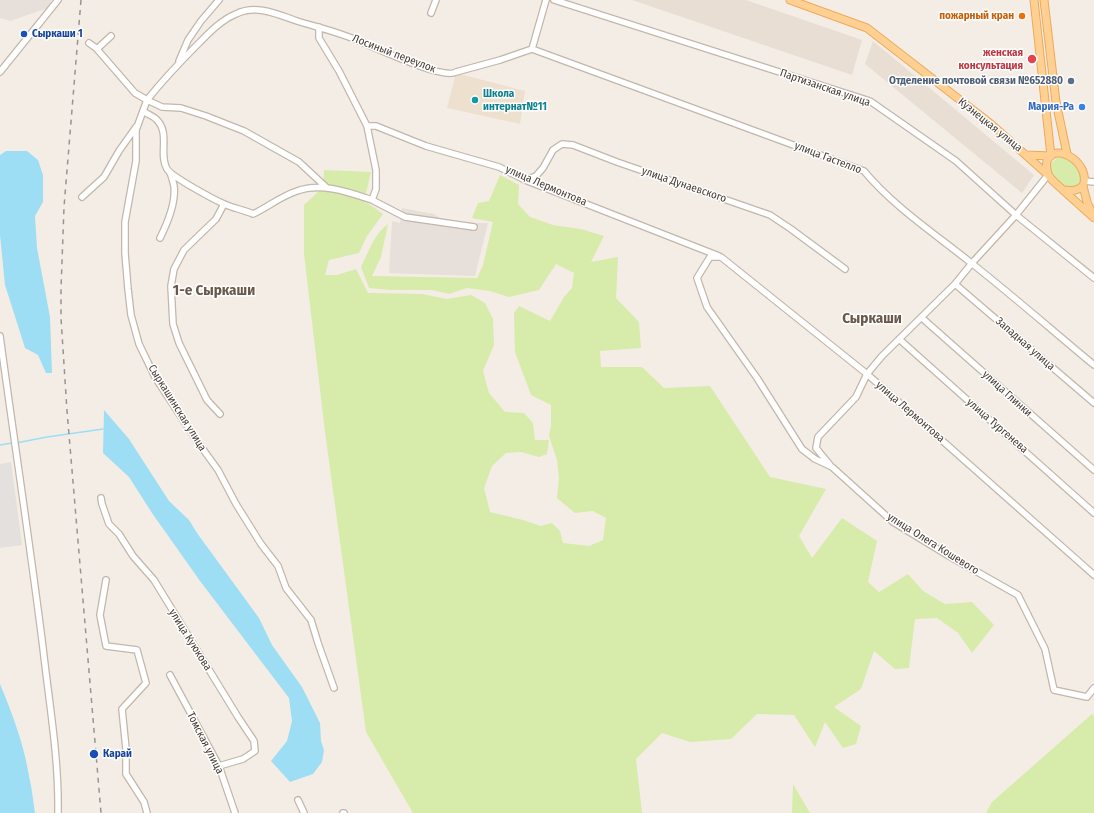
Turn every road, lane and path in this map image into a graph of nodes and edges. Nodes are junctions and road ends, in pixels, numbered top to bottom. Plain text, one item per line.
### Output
1 (58, 0) edge
2 (219, 0) edge
3 (436, 0) edge
4 (546, 0) edge
5 (554, 0) edge
6 (790, 0) edge
7 (1034, 0) edge
8 (1044, 0) edge
9 (431, 13) dead end
10 (319, 27) junction
11 (111, 36) dead end
12 (89, 43) dead end
13 (97, 49) junction
14 (532, 49) junction
15 (176, 66) junction
16 (0, 72) edge
17 (147, 100) junction
18 (143, 111) junction
19 (139, 124) junction
20 (367, 126) junction
21 (1067, 154) junction
22 (1027, 155) junction
23 (1051, 156) junction
24 (170, 173) junction
25 (1048, 175) junction
26 (525, 180) junction
27 (1094, 182) edge
28 (1084, 183) junction
29 (327, 188) junction
30 (1063, 190) junction
31 (82, 197) dead end
32 (372, 200) junction
33 (224, 204) junction
34 (1016, 215) junction
35 (1094, 218) edge
36 (474, 227) dead end
37 (160, 238) dead end
38 (721, 257) junction
39 (972, 263) junction
40 (845, 269) dead end
41 (1094, 278) edge
42 (955, 284) junction
43 (922, 318) junction
44 (0, 336) edge
45 (899, 339) junction
46 (1094, 365) edge
47 (867, 374) junction
48 (1094, 403) edge
49 (220, 414) dead end
50 (832, 467) junction
51 (1094, 470) edge
52 (101, 498) dead end
53 (1094, 513) edge
54 (1094, 575) edge
55 (106, 580) dead end
56 (170, 675) dead end
57 (334, 688) dead end
58 (1094, 688) edge
59 (219, 766) junction
60 (298, 800) dead end
61 (58, 813) edge
62 (147, 813) edge
63 (235, 813) edge
64 (304, 813) edge

1 - 16 street
2 - 15 street
3 - 9 street
4 - 14 street
5 - 34 street, Партизанская улица
6 - 22 main road, Кузнецкая улица
7 - 23 main road
8 - 21 main road
10 - 14 street, Лосиный переулок
10 - 15 street, Лосиный переулок
10 - 20 street
11 - 13 street
12 - 13 street
13 - 17 street
14 - 39 street, улица Гастелло
15 - 17 street
17 - 18 street, Сыркашинская улица
17 - 29 street
18 - 19 street, Сыркашинская улица
18 - 24 street
19 - 31 street
19 - 57 street, Сыркашинская улица
20 - 26 street, улица Лермонтова
20 - 32 street
21 - 23 main road
21 - 28 main road
22 - 23 main road
22 - 25 main road, Кузнецкая улица
23 - 25 main road
24 - 33 street
24 - 37 street
25 - 30 main road
25 - 34 street
26 - 38 street, улица Лермонтова
26 - 40 street, улица Дунаевского
27 - 28 street
28 - 30 main road
28 - 35 main road
29 - 32 street
29 - 33 street
30 - 35 main road
32 - 36 street
33 - 49 street
34 - 39 street
34 - 41 street, Партизанская улица
38 - 47 street, улица Лермонтова
38 - 50 street, улица Олега Кошевого
39 - 42 street
39 - 46 street, улица Гастелло
42 - 43 street
42 - 48 street, Западная улица
43 - 45 street
43 - 51 street, улица Глинки
44 - 61 street
45 - 47 street
45 - 53 street, улица Тургенева
47 - 50 street
47 - 54 street, улица Лермонтова
50 - 58 street, улица Олега Кошевого
52 - 59 street, улица Куюкова
55 - 62 street
56 - 59 street, Томская улица
59 - 63 street, Томская улица
60 - 64 street

